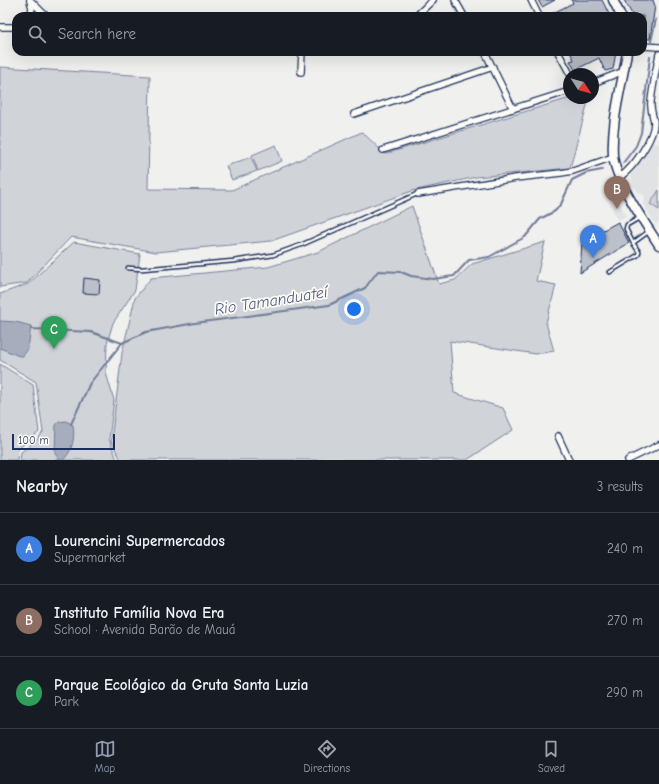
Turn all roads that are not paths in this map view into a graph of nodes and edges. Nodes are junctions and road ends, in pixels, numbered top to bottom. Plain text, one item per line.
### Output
1 (30, 0) edge
2 (433, 0) edge
3 (455, 0) edge
4 (531, 0) edge
5 (613, 0) edge
6 (31, 12) edge
7 (42, 12) edge
8 (420, 12) edge
9 (462, 12) edge
10 (537, 12) edge
11 (619, 12) edge
12 (0, 27) edge
13 (12, 27) edge
14 (647, 46) edge
15 (659, 47) edge
16 (659, 54) edge
17 (302, 56) edge
18 (487, 56) edge
19 (560, 56) edge
20 (626, 56) edge
21 (493, 67) junction
22 (567, 68) edge
23 (624, 71) junction
24 (301, 72) dead end
25 (599, 80) edge
26 (563, 93) edge
27 (513, 109) junction
28 (354, 114) dead end
29 (383, 150) dead end
30 (613, 156) junction
31 (620, 177) junction
32 (418, 194) joint
33 (641, 216) junction
34 (650, 230) junction
35 (633, 243) junction
36 (659, 245) edge
37 (128, 268) dead end
38 (610, 272) dead end
39 (558, 436) dead end
40 (659, 445) edge
41 (569, 460) edge
42 (628, 460) edge

1 - 6 street
1 - 7 street
2 - 8 street
3 - 9 street
4 - 10 street
5 - 11 street
12 - 13 street
14 - 15 street
16 - 31 street
17 - 24 street
18 - 21 street
19 - 22 street
20 - 23 street
21 - 27 street
21 - 28 street
23 - 25 street
23 - 30 street
26 - 27 street
27 - 29 street
30 - 31 street
30 - 32 street
31 - 33 street
32 - 37 lane
33 - 34 street
33 - 35 lane
34 - 35 lane
34 - 36 street
35 - 38 lane
39 - 41 street
40 - 42 street

